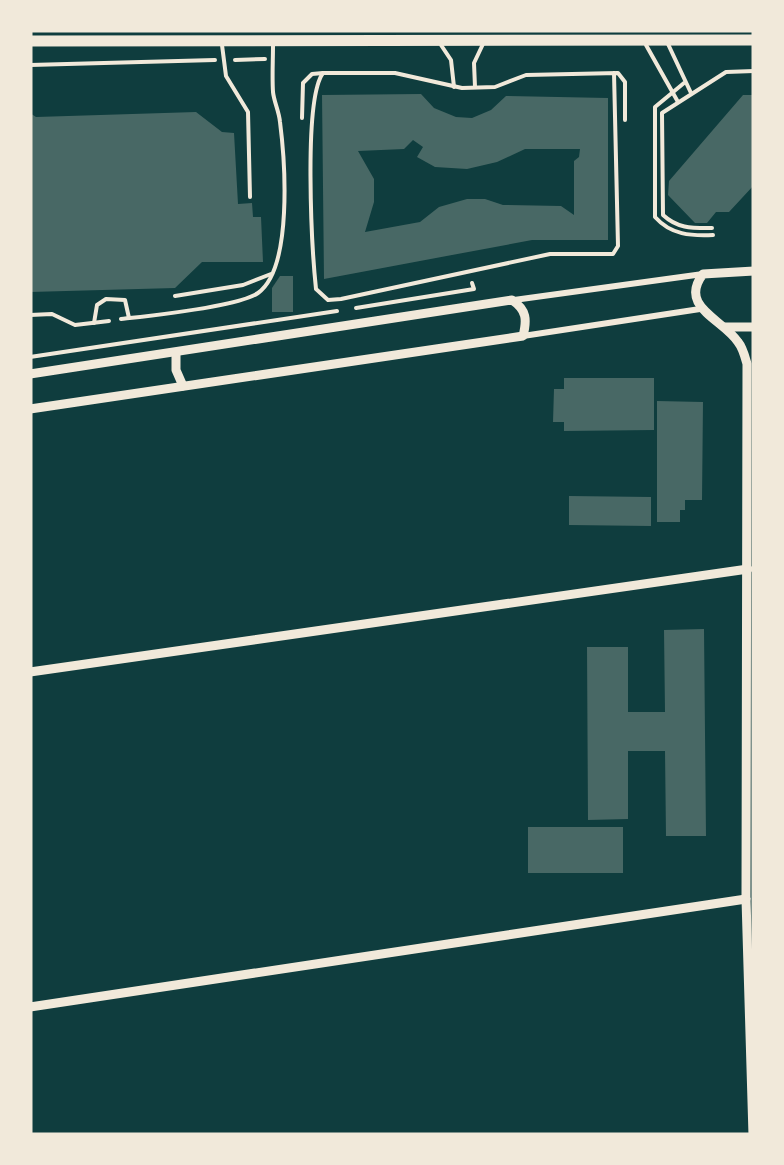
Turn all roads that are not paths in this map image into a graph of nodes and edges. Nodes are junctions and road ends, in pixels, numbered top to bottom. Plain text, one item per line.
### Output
1 (222, 40) junction
2 (273, 40) junction
3 (436, 40) junction
4 (754, 40) edge
5 (30, 41) edge
6 (485, 41) junction
7 (644, 41) junction
8 (666, 41) junction
9 (754, 72) edge
10 (323, 73) junction
11 (614, 73) junction
12 (684, 82) junction
13 (454, 87) junction
14 (475, 88) junction
15 (672, 91) junction
16 (691, 93) junction
17 (678, 102) junction
18 (302, 118) dead end
19 (625, 120) dead end
20 (250, 198) dead end
21 (712, 228) dead end
22 (713, 235) dead end
23 (754, 271) edge
24 (271, 274) junction
25 (703, 274) junction
26 (175, 296) dead end
27 (512, 300) junction
28 (700, 309) junction
29 (30, 315) edge
30 (129, 318) junction
31 (121, 319) dead end
32 (108, 321) dead end
33 (94, 323) junction
34 (725, 327) junction
35 (754, 328) edge
36 (523, 336) junction
37 (176, 353) junction
38 (30, 374) edge
39 (183, 386) junction
40 (30, 409) edge
41 (748, 569) junction
42 (30, 672) edge
43 (746, 899) junction
44 (30, 1007) edge
45 (753, 1135) edge

1 - 2 main road
1 - 5 main road
1 - 20 lane
2 - 3 main road
2 - 24 lane
3 - 6 main road
3 - 13 lane
4 - 8 main road
6 - 7 main road
6 - 14 lane
7 - 8 main road
7 - 15 lane
8 - 12 lane
9 - 16 lane
10 - 11 lane
10 - 13 lane
10 - 18 lane
11 - 14 lane
11 - 19 lane
12 - 15 lane
12 - 16 lane
13 - 14 lane
15 - 17 lane
15 - 22 lane
16 - 17 lane
17 - 21 lane
23 - 25 street
24 - 26 lane
24 - 30 lane
25 - 27 street
25 - 28 street
27 - 36 street
27 - 37 street
28 - 34 street
28 - 36 street
29 - 33 lane
30 - 31 lane
30 - 33 lane
32 - 33 lane
34 - 35 street
34 - 41 street
36 - 39 street
37 - 38 street
37 - 39 street
39 - 40 street
41 - 42 street
41 - 43 street
43 - 44 street
43 - 45 street

